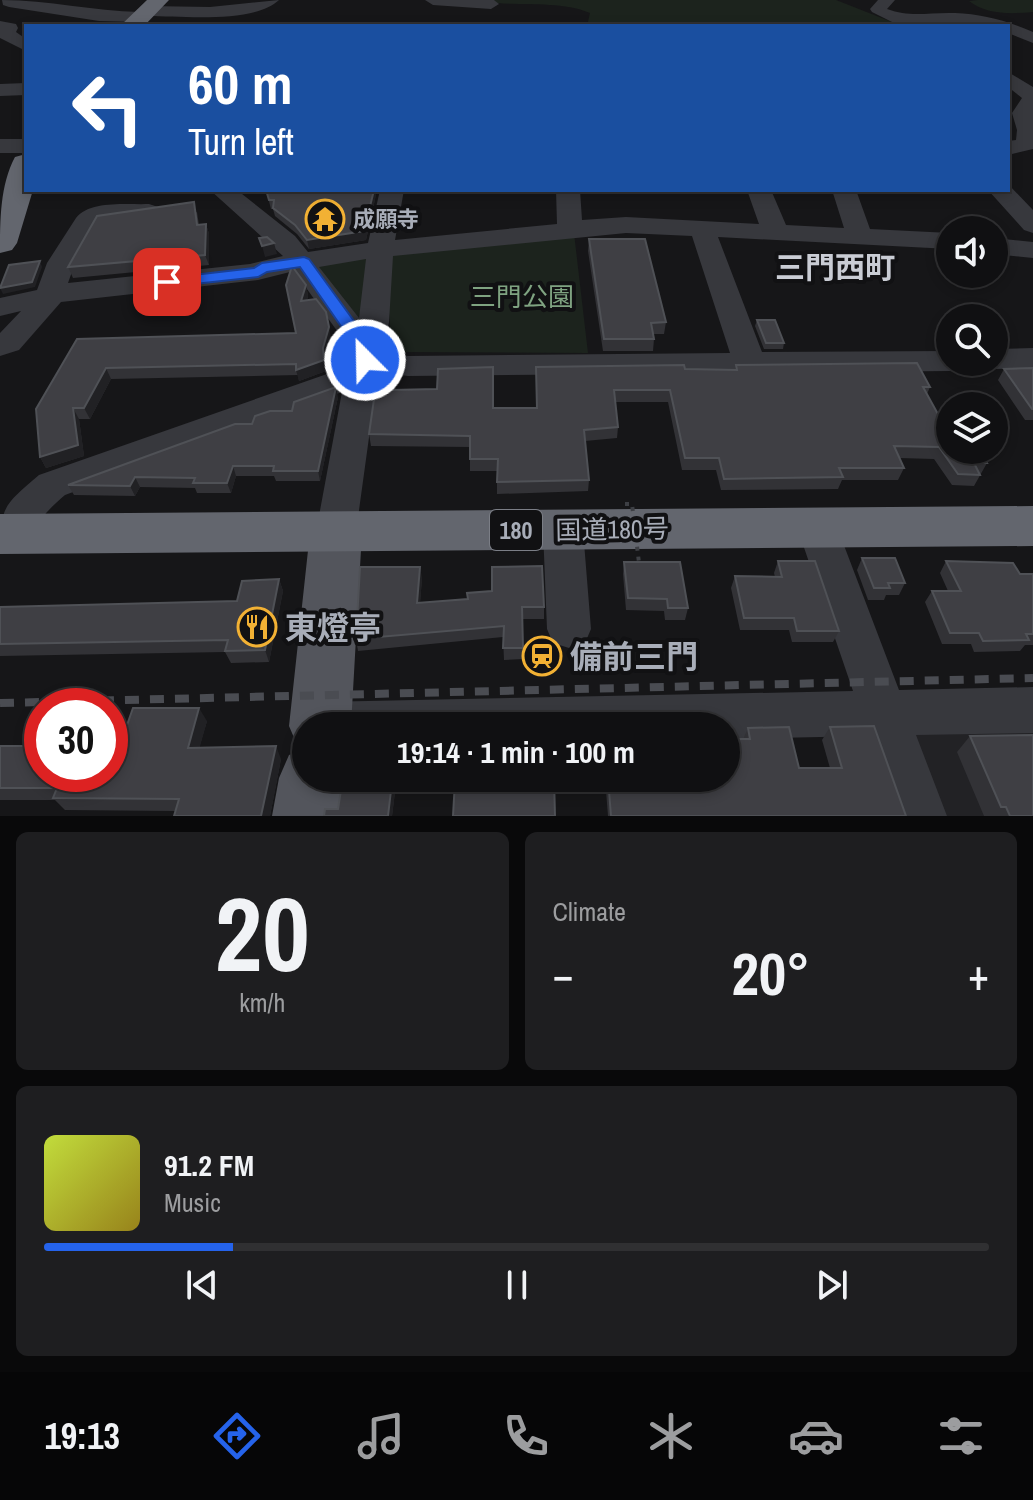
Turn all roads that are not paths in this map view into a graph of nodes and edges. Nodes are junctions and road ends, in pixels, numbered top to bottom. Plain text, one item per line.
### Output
1 (271, 0) edge
2 (433, 0) edge
3 (887, 0) edge
4 (9, 2) edge
5 (452, 3) junction
6 (495, 3) edge
7 (145, 13) edge
8 (444, 19) dead end
9 (909, 23) edge
10 (1033, 23) edge
11 (1005, 24) joint
12 (1010, 26) edge
13 (3, 35) edge
14 (1033, 38) edge
15 (24, 45) edge
16 (1010, 80) edge
17 (24, 89) edge
18 (0, 90) edge
19 (1033, 98) edge
20 (1015, 140) edge
21 (15, 157) edge
22 (392, 192) edge
23 (568, 192) edge
24 (760, 192) edge
25 (845, 192) edge
26 (1002, 192) edge
27 (242, 195) edge
28 (149, 212) edge
29 (1033, 225) edge
30 (570, 228) junction
31 (702, 228) junction
32 (775, 231) junction
33 (859, 235) junction
34 (936, 240) edge
35 (0, 243) edge
36 (1008, 247) edge
37 (380, 250) junction
38 (1033, 250) edge
39 (304, 262) junction
40 (51, 295) junction
41 (0, 307) edge
42 (0, 346) edge
43 (1033, 358) edge
44 (366, 359) junction
45 (1008, 359) edge
46 (936, 361) edge
47 (750, 364) junction
48 (1033, 526) edge
49 (817, 527) junction
50 (563, 530) junction
51 (336, 532) junction
52 (4, 534) edge
53 (581, 635) road end
54 (1033, 710) edge
55 (320, 712) edge
56 (884, 714) junction
57 (740, 721) edge
58 (310, 792) edge
59 (306, 816) edge
60 (921, 816) edge

1 - 7 street
2 - 5 street
3 - 9 street
4 - 7 street
5 - 6 street
5 - 8 street
9 - 11 street
10 - 11 street
12 - 14 street
13 - 15 street
16 - 19 street
17 - 18 street
19 - 20 street
21 - 35 highway
22 - 37 street
23 - 30 street
24 - 32 street
25 - 33 street
26 - 29 street
27 - 39 street
28 - 40 street
30 - 31 street
30 - 37 street
31 - 32 street
31 - 47 street
32 - 33 street
33 - 34 street
36 - 38 street
37 - 39 street
37 - 44 street
39 - 40 street
39 - 44 street
40 - 41 street
40 - 42 street
43 - 45 street
44 - 47 street
44 - 51 street
44 - 52 street
46 - 47 street
48 - 49 highway, 国道180号 / 180
49 - 50 highway, 国道180号 / 180
49 - 56 street
50 - 51 highway, 国道180号 / 180
50 - 53 street
51 - 52 highway, 国道180号 / 180
51 - 55 main road
54 - 56 street
56 - 57 street
56 - 60 street
58 - 59 main road

